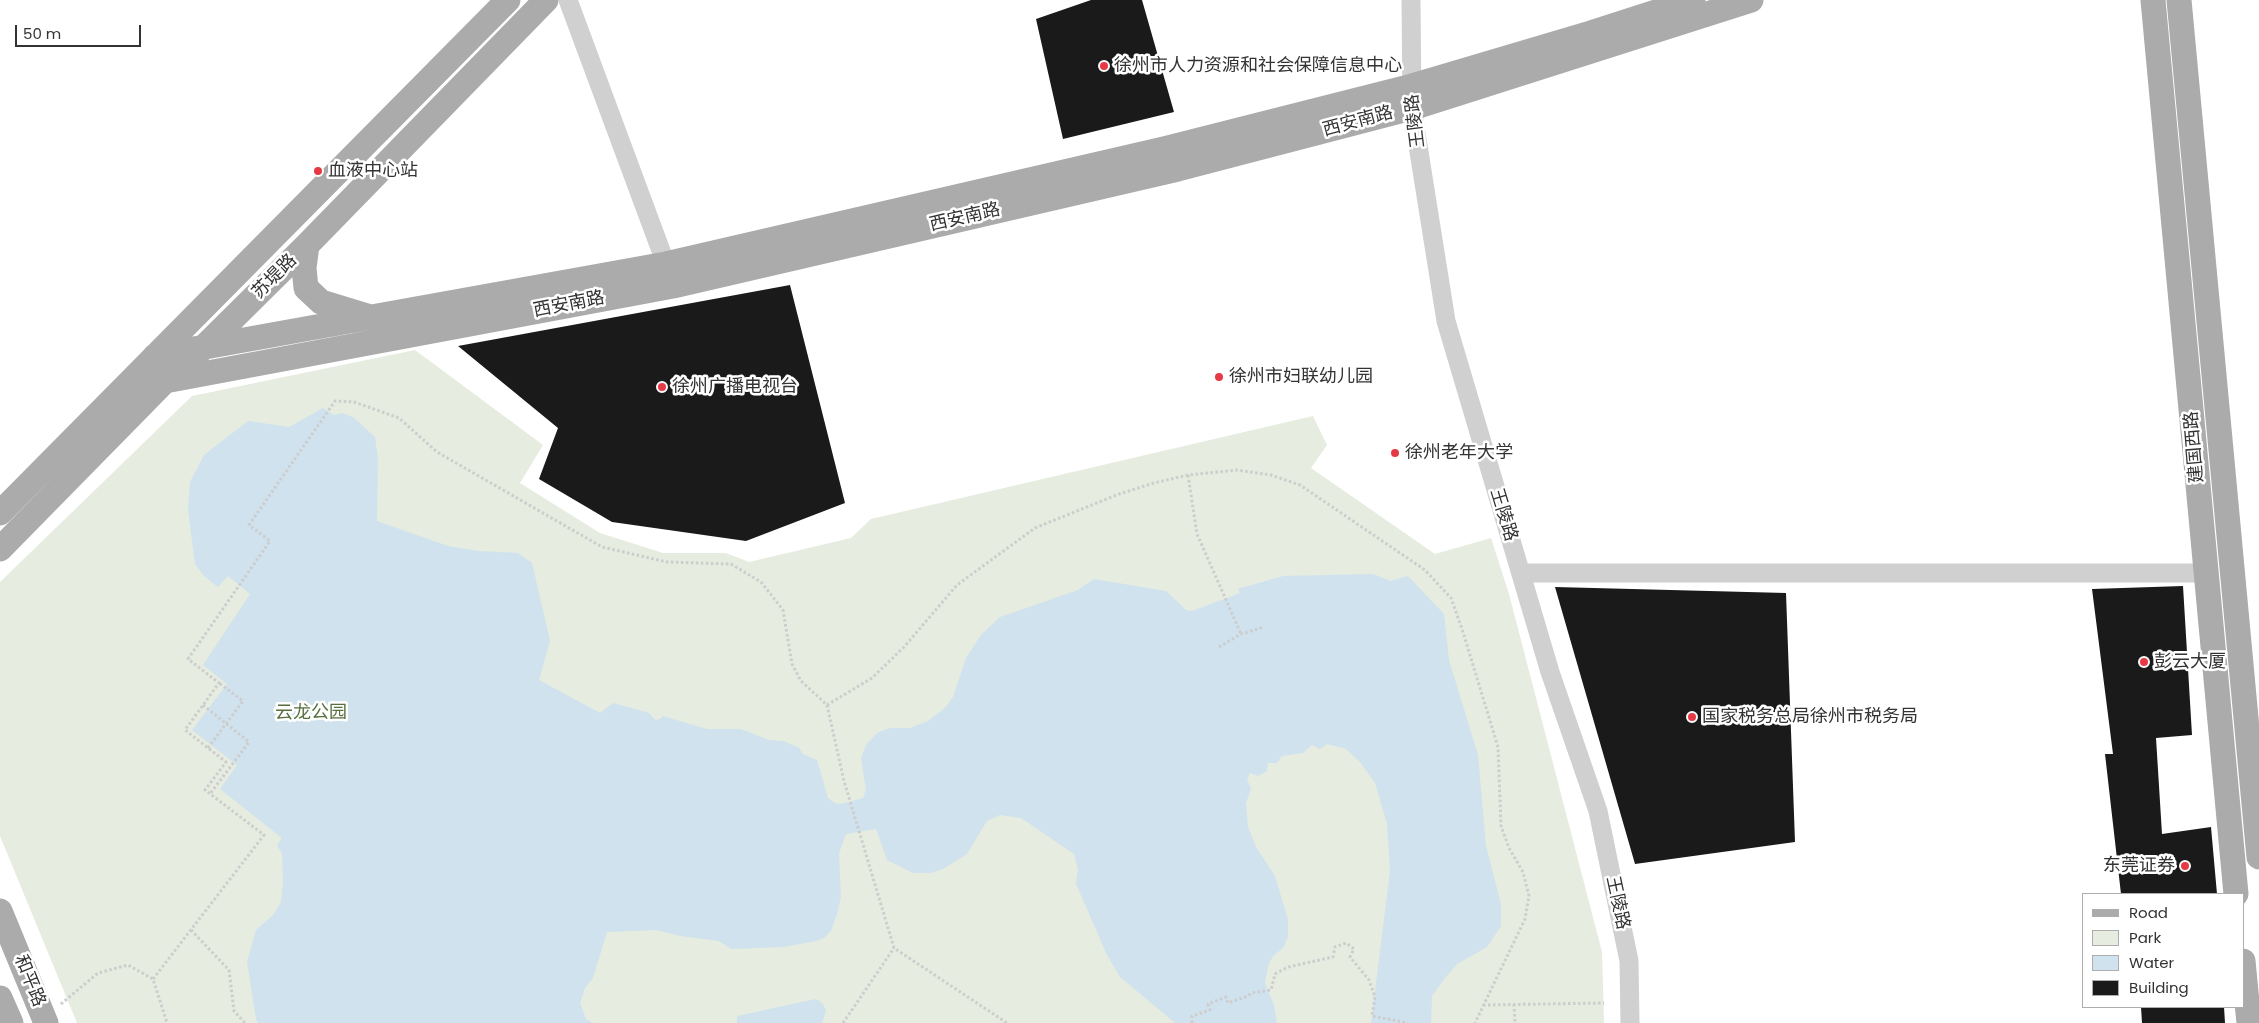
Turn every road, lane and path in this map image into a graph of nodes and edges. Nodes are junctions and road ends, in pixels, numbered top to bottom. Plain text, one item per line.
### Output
1 (508, 0) edge
2 (546, 0) edge
3 (568, 0) edge
4 (1411, 0) edge
5 (1693, 0) edge
6 (1750, 0) edge
7 (2145, 0) edge
8 (2153, 0) edge
9 (2179, 0) edge
10 (2192, 0) edge
11 (2156, 31) junction
12 (2185, 65) junction
13 (1412, 97) junction
14 (307, 245) junction
15 (669, 275) junction
16 (372, 317) junction
17 (203, 348) junction
18 (156, 356) junction
19 (165, 381) junction
20 (1188, 475) junction
21 (0, 513) edge
22 (0, 549) edge
23 (1521, 573) junction
24 (2206, 574) junction
25 (1264, 627) dead end
26 (1241, 634) junction
27 (1220, 647) dead end
28 (219, 683) junction
29 (203, 705) junction
30 (827, 705) junction
31 (226, 724) junction
32 (208, 748) junction
33 (210, 794) junction
34 (2259, 851) edge
35 (2236, 893) edge
36 (0, 911) edge
37 (191, 930) junction
38 (894, 948) junction
39 (2244, 973) edge
40 (153, 979) junction
41 (0, 998) edge
42 (1604, 1003) dead end
43 (1514, 1004) junction
44 (1483, 1005) junction
45 (52, 1014) edge
46 (11, 1023) edge
47 (167, 1023) edge
48 (245, 1023) edge
49 (843, 1023) edge
50 (1007, 1023) edge
51 (1192, 1023) edge
52 (1408, 1023) edge
53 (1475, 1023) edge
54 (1515, 1023) edge
55 (1630, 1023) edge
56 (2248, 1023) edge

1 - 18 main road, 苏堤路
2 - 14 main road, 苏堤路
3 - 15 street
4 - 13 street, 王陵路
5 - 13 main road, 西安南路
6 - 13 main road, 西安南路
7 - 11 main road
8 - 11 main road, 建国西路
9 - 12 main road, 建国西路
10 - 12 main road
11 - 24 main road, 建国西路
12 - 34 main road, 建国西路
13 - 15 main road, 西安南路
13 - 23 street, 王陵路
14 - 16 main road
14 - 17 main road, 苏堤路
15 - 16 main road, 西安南路
15 - 19 main road, 西安南路
16 - 17 main road, 西安南路
17 - 18 main road, 西安南路
17 - 19 main road, 苏堤路
18 - 21 main road, 苏堤路
19 - 22 main road, 苏堤路
20 - 26 path
20 - 30 path
20 - 44 path
23 - 24 street
23 - 55 street, 王陵路
24 - 35 main road, 建国西路
25 - 26 path
26 - 27 path
28 - 29 path
28 - 30 path
28 - 31 path
29 - 31 path
29 - 32 path
30 - 38 path
31 - 32 path
31 - 33 path
32 - 33 path
33 - 37 path
36 - 45 main road, 和平路
37 - 40 path
37 - 48 path
38 - 49 path
38 - 50 path
39 - 56 main road
40 - 45 path
40 - 47 path
41 - 46 main road, 和平路
42 - 43 path
43 - 44 path
43 - 54 path
44 - 53 path
51 - 52 path

